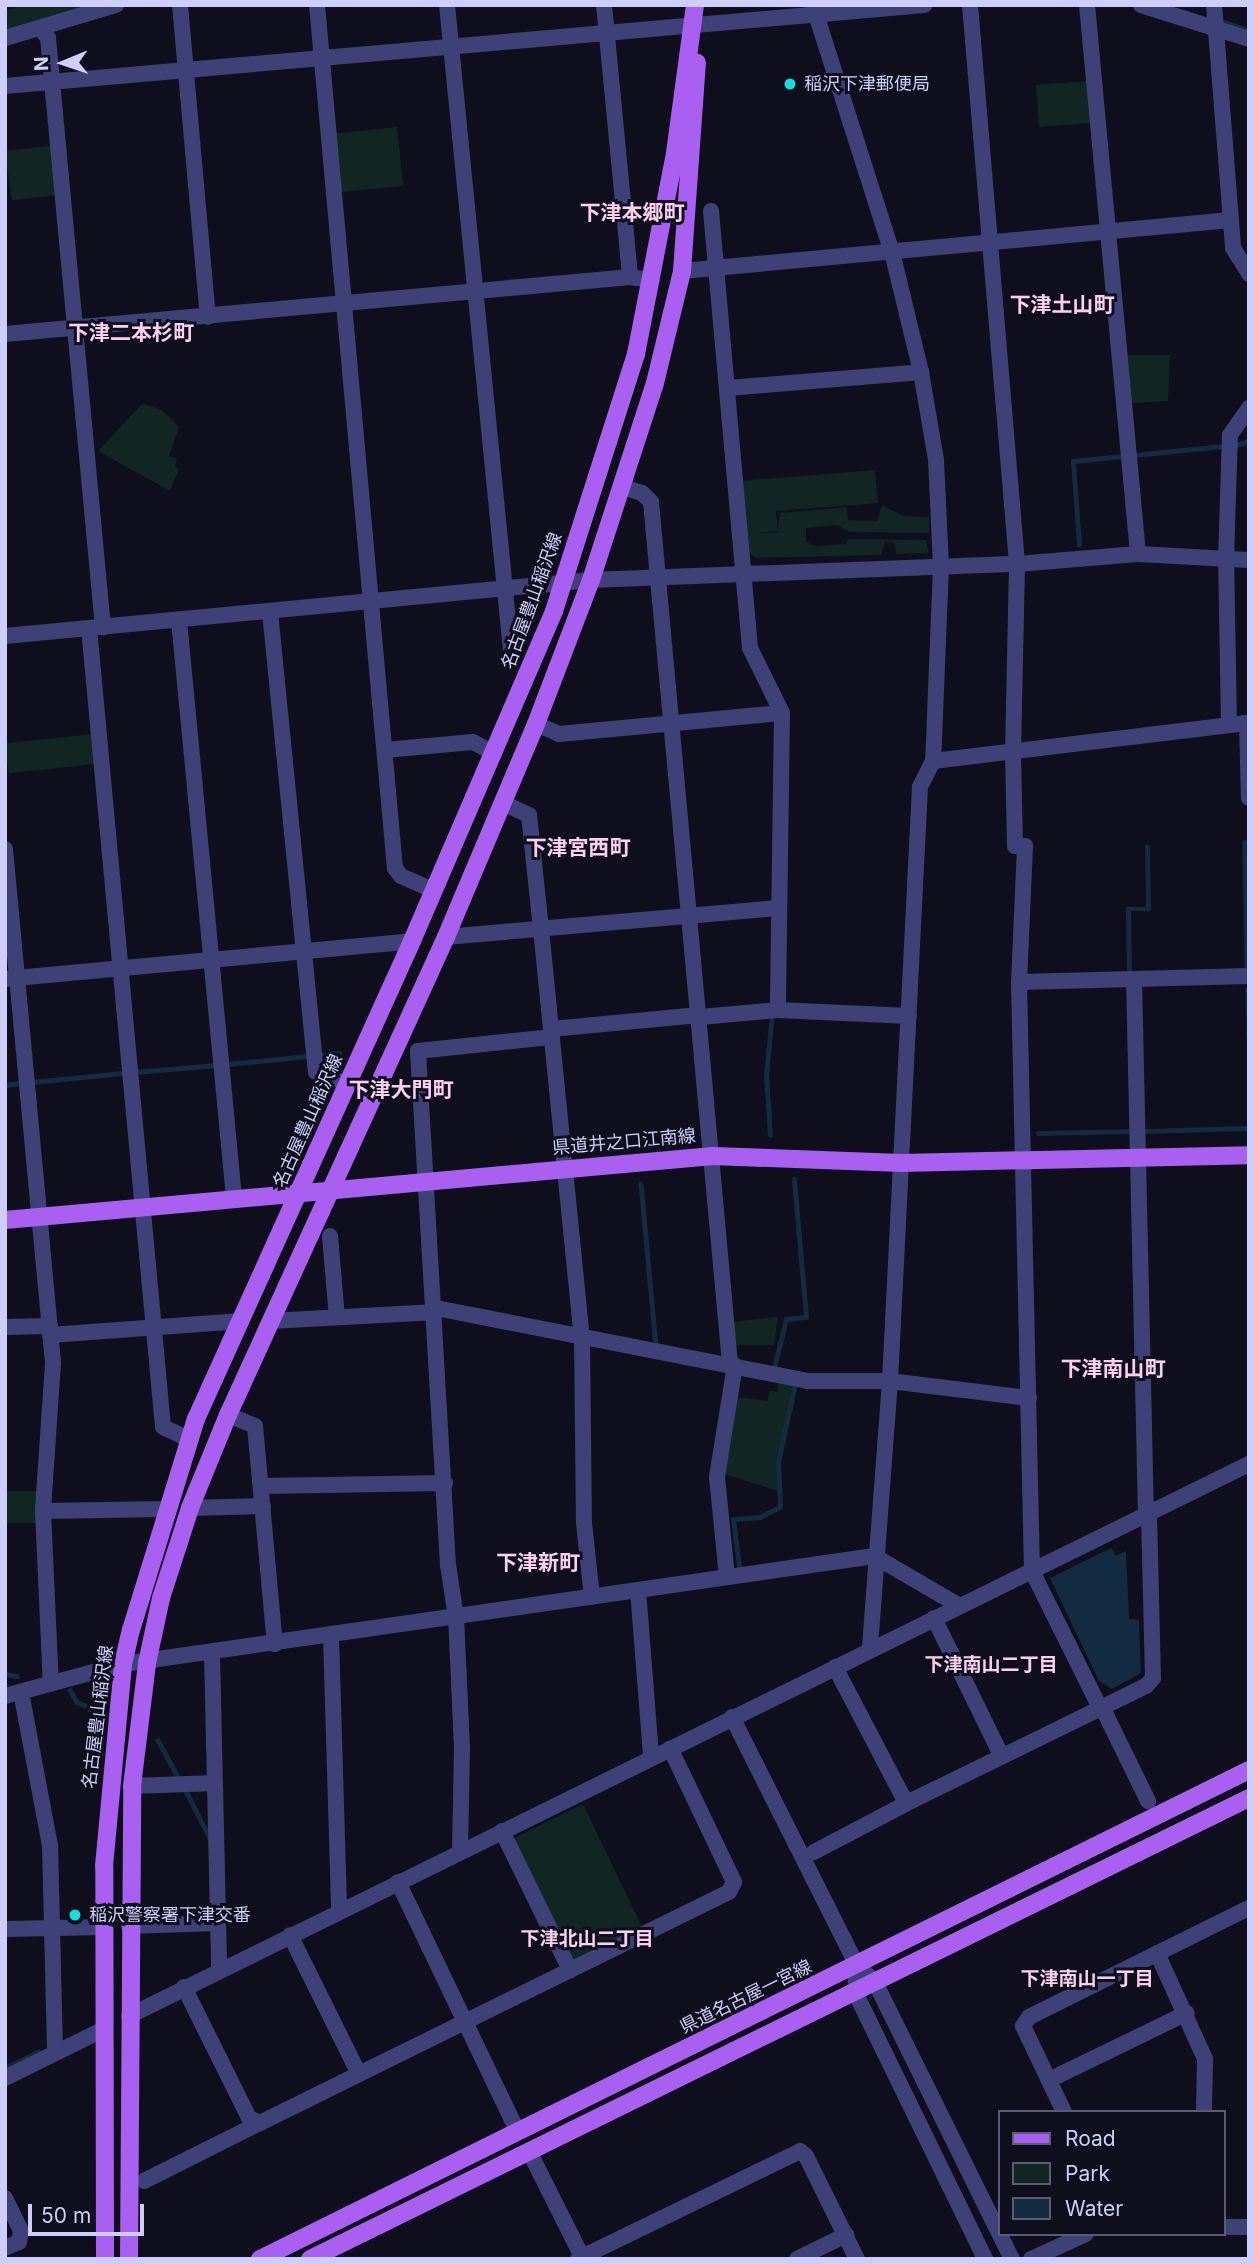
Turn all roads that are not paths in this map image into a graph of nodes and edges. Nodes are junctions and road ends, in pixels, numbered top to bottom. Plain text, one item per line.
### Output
1 (116, 5) edge
2 (180, 5) edge
3 (317, 5) edge
4 (447, 5) edge
5 (604, 5) edge
6 (695, 5) edge
7 (924, 5) edge
8 (970, 5) edge
9 (1087, 5) edge
10 (1141, 5) edge
11 (1214, 5) edge
12 (814, 10) edge
13 (694, 25) junction
14 (40, 27) junction
15 (1216, 29) junction
16 (607, 35) junction
17 (5, 38) edge
18 (1249, 39) edge
19 (452, 48) junction
20 (322, 61) junction
21 (186, 71) junction
22 (52, 82) junction
23 (5, 86) edge
24 (711, 211) dead end
25 (1231, 220) junction
26 (1108, 232) junction
27 (990, 243) junction
28 (892, 252) junction
29 (718, 268) junction
30 (682, 271) junction
31 (1249, 274) edge
32 (630, 277) junction
33 (652, 280) junction
34 (477, 292) junction
35 (345, 305) junction
36 (208, 317) junction
37 (75, 328) junction
38 (5, 334) edge
39 (921, 372) junction
40 (728, 388) junction
41 (1249, 408) edge
42 (623, 487) junction
43 (1138, 554) junction
44 (1226, 560) junction
45 (1249, 560) edge
46 (1017, 564) junction
47 (942, 566) junction
48 (743, 572) junction
49 (657, 576) junction
50 (591, 580) junction
51 (562, 585) junction
52 (507, 590) junction
53 (372, 603) junction
54 (270, 612) junction
55 (179, 620) junction
56 (96, 627) junction
57 (5, 636) edge
58 (512, 661) dead end
59 (782, 713) junction
60 (671, 723) junction
61 (1248, 723) edge
62 (536, 724) junction
63 (1229, 725) junction
64 (385, 750) junction
65 (1013, 751) junction
66 (494, 753) junction
67 (933, 761) junction
68 (1249, 798) edge
69 (503, 803) junction
70 (5, 849) edge
71 (434, 891) junction
72 (779, 908) junction
73 (690, 916) junction
74 (541, 929) junction
75 (446, 937) junction
76 (412, 940) junction
77 (304, 951) junction
78 (212, 960) junction
79 (119, 969) junction
80 (1249, 976) edge
81 (12, 979) edge
82 (1134, 979) junction
83 (1019, 982) junction
84 (778, 1010) junction
85 (699, 1016) junction
86 (909, 1016) junction
87 (552, 1033) junction
88 (348, 1084) junction
89 (1249, 1154) edge
90 (713, 1156) junction
91 (1137, 1157) junction
92 (1024, 1160) junction
93 (902, 1163) junction
94 (567, 1168) junction
95 (427, 1180) junction
96 (329, 1189) junction
97 (300, 1192) junction
98 (234, 1198) junction
99 (143, 1207) junction
100 (42, 1216) junction
101 (5, 1220) edge
102 (330, 1236) dead end
103 (437, 1310) junction
104 (337, 1317) junction
105 (241, 1321) junction
106 (270, 1321) junction
107 (5, 1327) edge
108 (155, 1329) junction
109 (50, 1331) junction
110 (582, 1337) junction
111 (733, 1364) junction
112 (890, 1381) junction
113 (1029, 1398) junction
114 (228, 1415) junction
115 (189, 1439) junction
116 (1249, 1464) edge
117 (444, 1483) junction
118 (261, 1486) junction
119 (263, 1506) junction
120 (190, 1508) junction
121 (166, 1509) junction
122 (43, 1511) junction
123 (1147, 1516) junction
124 (874, 1556) junction
125 (1032, 1571) junction
126 (727, 1577) junction
127 (638, 1590) junction
128 (592, 1597) junction
129 (960, 1606) junction
130 (456, 1617) junction
131 (934, 1618) junction
132 (331, 1636) junction
133 (275, 1644) junction
134 (870, 1650) junction
135 (212, 1653) junction
136 (147, 1663) junction
137 (123, 1664) junction
138 (835, 1667) junction
139 (51, 1684) junction
140 (13, 1694) edge
141 (1101, 1707) junction
142 (732, 1717) junction
143 (670, 1748) junction
144 (1001, 1755) junction
145 (652, 1757) junction
146 (1249, 1770) edge
147 (215, 1783) junction
148 (132, 1786) junction
149 (1249, 1798) edge
150 (911, 1801) junction
151 (1148, 1801) dead end
152 (502, 1831) junction
153 (460, 1852) junction
154 (814, 1852) dead end
155 (397, 1882) junction
156 (1249, 1908) edge
157 (339, 1911) junction
158 (218, 1923) junction
159 (129, 1926) junction
160 (103, 1927) junction
161 (51, 1928) junction
162 (5, 1929) edge
163 (290, 1935) junction
164 (1157, 1953) junction
165 (857, 1965) junction
166 (219, 1970) junction
167 (570, 1970) junction
168 (875, 1982) junction
169 (184, 1987) junction
170 (855, 1992) junction
171 (1187, 2013) junction
172 (129, 2016) junction
173 (465, 2022) junction
174 (104, 2029) junction
175 (55, 2053) junction
176 (359, 2074) junction
177 (5, 2078) edge
178 (1049, 2080) junction
179 (1063, 2110) edge
180 (1204, 2110) edge
181 (260, 2123) junction
182 (518, 2132) junction
183 (529, 2151) junction
184 (145, 2181) dead end
185 (5, 2198) edge
186 (1249, 2227) edge
187 (1226, 2228) edge
188 (998, 2231) edge
189 (845, 2235) junction
190 (1001, 2236) edge
191 (1082, 2236) edge
192 (5, 2248) edge
193 (581, 2258) edge
194 (105, 2259) edge
195 (130, 2259) edge
196 (260, 2259) edge
197 (310, 2259) edge
198 (797, 2259) edge
199 (857, 2259) edge
200 (985, 2259) edge
201 (1012, 2259) edge
202 (1031, 2259) edge

1 - 14 street
2 - 21 street
3 - 20 street
4 - 19 street
5 - 16 street
6 - 13 main road, 名古屋豊山稲沢線
7 - 12 street
8 - 27 street
9 - 26 street
10 - 15 street
11 - 15 street
12 - 13 street
12 - 28 street
13 - 16 street
13 - 30 main road, 名古屋豊山稲沢線
13 - 33 main road, 名古屋豊山稲沢線
14 - 17 street
14 - 22 street
15 - 18 street
15 - 25 street
16 - 19 street
16 - 32 street
19 - 20 street
19 - 34 street
20 - 21 street
20 - 35 street
21 - 22 street
21 - 36 street
22 - 23 street
22 - 37 street
24 - 29 street
25 - 26 street
25 - 31 street
26 - 27 street
26 - 43 street
27 - 28 street
27 - 46 street
28 - 29 street
28 - 39 street
29 - 30 street
29 - 40 street
30 - 42 main road, 名古屋豊山稲沢線
32 - 33 street
32 - 34 street
33 - 51 main road, 名古屋豊山稲沢線
34 - 35 street
34 - 52 street
35 - 36 street
35 - 53 street
36 - 37 street
37 - 38 street
37 - 56 street
39 - 40 street
39 - 47 street
40 - 48 street
41 - 44 street
42 - 49 street
42 - 50 main road, 名古屋豊山稲沢線
43 - 44 street
43 - 46 street
44 - 45 street
44 - 63 street
46 - 47 street
46 - 65 street
47 - 48 street
47 - 67 street
48 - 49 street
48 - 59 street
49 - 50 street
49 - 60 street
50 - 51 street
50 - 62 main road, 名古屋豊山稲沢線
51 - 52 street
51 - 66 main road, 名古屋豊山稲沢線
52 - 53 street
52 - 58 street
53 - 54 street
53 - 64 street
54 - 55 street
54 - 77 street
55 - 56 street
55 - 78 street
56 - 57 street
56 - 79 street
59 - 60 street
59 - 72 street
60 - 62 street
60 - 73 street
61 - 63 street
61 - 68 street
62 - 69 main road, 名古屋豊山稲沢線
63 - 65 street
64 - 66 street
64 - 71 street
65 - 67 street
65 - 83 street
66 - 71 main road, 名古屋豊山稲沢線
67 - 86 street
69 - 74 street
69 - 75 main road, 名古屋豊山稲沢線
70 - 81 street
71 - 76 main road, 名古屋豊山稲沢線
72 - 73 street
72 - 84 street
73 - 74 street
73 - 85 street
74 - 75 street
74 - 87 street
75 - 96 main road, 名古屋豊山稲沢線
76 - 77 street
76 - 88 main road, 名古屋豊山稲沢線
77 - 78 street
77 - 88 street
78 - 79 street
78 - 98 street
79 - 81 street
79 - 99 street
80 - 82 street
81 - 100 street
82 - 83 street
82 - 91 street
83 - 92 street
84 - 85 street
84 - 86 street
85 - 87 street
85 - 90 street
86 - 93 street
87 - 94 street
87 - 95 street
88 - 97 main road, 名古屋豊山稲沢線
89 - 91 main road, 県道井之口江南線
90 - 93 main road, 県道井之口江南線
90 - 94 main road, 県道井之口江南線
90 - 111 street
91 - 92 main road, 県道井之口江南線
91 - 123 street
92 - 93 main road, 県道井之口江南線
92 - 113 street
93 - 112 street
94 - 95 main road, 県道井之口江南線
94 - 110 street
95 - 96 main road, 県道井之口江南線
95 - 103 street
96 - 97 main road, 県道井之口江南線
96 - 106 main road, 名古屋豊山稲沢線
97 - 98 main road, 県道井之口江南線
97 - 105 main road, 名古屋豊山稲沢線
98 - 99 main road, 県道井之口江南線
99 - 100 main road, 県道井之口江南線
99 - 108 street
100 - 101 main road, 県道井之口江南線
100 - 109 street
102 - 104 street
103 - 104 street
103 - 110 street
103 - 117 street
104 - 106 street
105 - 108 street
105 - 115 main road, 名古屋豊山稲沢線
106 - 114 main road, 名古屋豊山稲沢線
107 - 109 street
108 - 109 street
108 - 115 street
109 - 122 street
110 - 111 street
110 - 128 street
111 - 112 street
111 - 126 street
112 - 113 street
112 - 124 street
113 - 125 street
114 - 118 street
114 - 120 main road, 名古屋豊山稲沢線
115 - 121 main road, 名古屋豊山稲沢線
116 - 123 street
117 - 118 street
117 - 130 street
118 - 119 street
119 - 120 street
119 - 133 street
120 - 136 main road, 名古屋豊山稲沢線
121 - 122 street
121 - 137 main road, 名古屋豊山稲沢線
122 - 139 street
123 - 125 street
123 - 141 street
124 - 126 street
124 - 129 street
124 - 134 street
125 - 129 street
125 - 141 street
126 - 127 street
127 - 128 street
127 - 145 street
128 - 130 street
129 - 131 street
130 - 132 street
130 - 153 street
131 - 134 street
131 - 144 street
132 - 133 street
132 - 157 street
133 - 135 street
134 - 138 street
135 - 136 street
135 - 147 street
136 - 137 street
136 - 148 main road, 名古屋豊山稲沢線
137 - 139 street
137 - 160 main road, 名古屋豊山稲沢線
138 - 142 street
138 - 150 street
139 - 140 street
140 - 161 street
141 - 144 street
141 - 151 street
142 - 143 street
142 - 165 street
143 - 145 street
143 - 167 street
144 - 150 street
145 - 152 street
146 - 165 main road, 県道名古屋一宮線
147 - 148 street
147 - 158 street
148 - 159 main road, 名古屋豊山稲沢線
149 - 168 main road
150 - 154 street
152 - 153 street
152 - 167 street
153 - 155 street
155 - 157 street
155 - 173 street
156 - 164 street
157 - 163 street
158 - 159 street
158 - 166 street
159 - 172 main road, 名古屋豊山稲沢線
160 - 161 street
160 - 174 main road, 名古屋豊山稲沢線
161 - 162 street
161 - 175 street
163 - 166 street
163 - 176 street
164 - 171 street
164 - 178 street
165 - 168 street
165 - 170 street
165 - 182 main road, 県道名古屋一宮線
166 - 169 street
167 - 173 street
168 - 170 main road
168 - 188 street
169 - 172 street
169 - 181 street
170 - 183 main road
170 - 200 street
171 - 178 street
171 - 180 street
172 - 195 main road, 名古屋豊山稲沢線
173 - 176 street
173 - 182 street
174 - 175 street
174 - 194 main road, 名古屋豊山稲沢線
175 - 177 street
176 - 181 street
178 - 179 street
181 - 184 street
182 - 196 main road, 県道名古屋一宮線
183 - 193 street
183 - 197 main road
185 - 192 street
186 - 187 street
189 - 193 street
189 - 198 street
189 - 199 street
190 - 201 street
191 - 202 street

